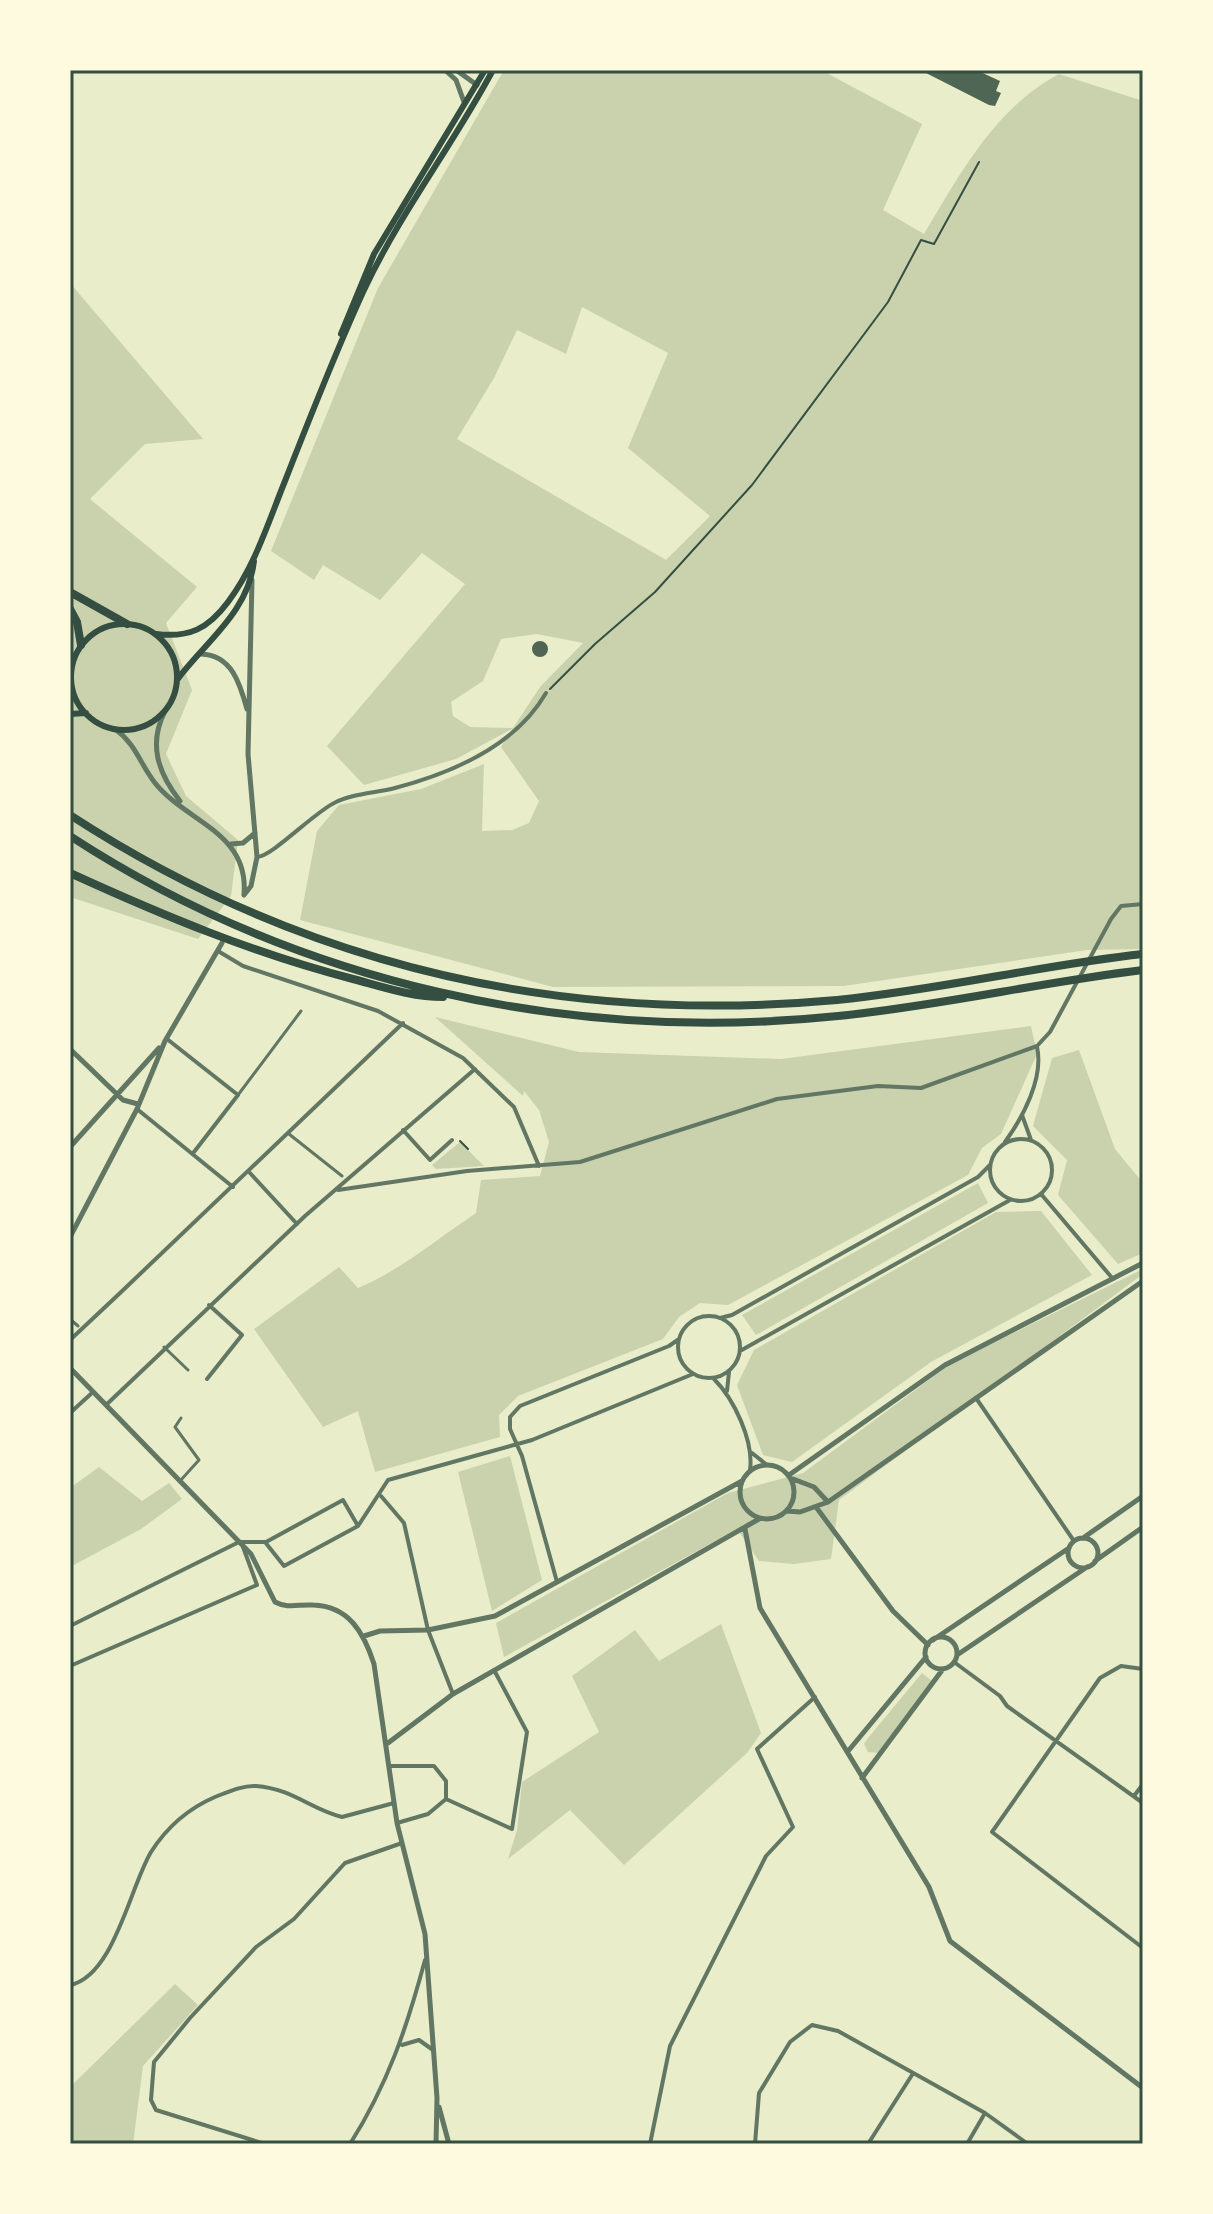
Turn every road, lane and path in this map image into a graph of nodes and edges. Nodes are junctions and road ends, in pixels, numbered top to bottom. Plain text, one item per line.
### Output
1 (445, 70) edge
2 (458, 70) edge
3 (477, 70) edge
4 (485, 70) edge
5 (493, 70) edge
6 (477, 85) junction
7 (467, 108) junction
8 (979, 162) dead end
9 (255, 558) junction
10 (253, 570) junction
11 (70, 592) edge
12 (70, 609) edge
13 (127, 624) junction
14 (156, 634) junction
15 (81, 645) junction
16 (201, 654) junction
17 (71, 670) edge
18 (177, 680) junction
19 (546, 693) joint
20 (165, 711) junction
21 (248, 712) junction
22 (86, 713) junction
23 (70, 714) edge
24 (115, 729) junction
25 (183, 805) junction
26 (70, 815) edge
27 (255, 833) junction
28 (70, 836) edge
29 (230, 844) junction
30 (257, 857) junction
31 (70, 873) edge
32 (1143, 904) edge
33 (222, 943) dead end
34 (218, 951) junction
35 (1143, 954) edge
36 (1143, 970) edge
37 (451, 997) junction
38 (301, 1011) dead end
39 (403, 1023) junction
40 (166, 1040) junction
41 (1037, 1046) junction
42 (70, 1049) edge
43 (77, 1055) junction
44 (70, 1062) edge
45 (475, 1069) junction
46 (129, 1084) junction
47 (112, 1086) junction
48 (121, 1088) junction
49 (141, 1093) junction
50 (119, 1095) junction
51 (238, 1095) junction
52 (138, 1106) junction
53 (1022, 1113) junction
54 (403, 1130) junction
55 (289, 1134) junction
56 (452, 1140) dead end
57 (460, 1141) dead end
58 (1031, 1141) junction
59 (1004, 1144) junction
60 (70, 1147) edge
61 (468, 1149) dead end
62 (194, 1152) junction
63 (990, 1165) junction
64 (539, 1166) junction
65 (250, 1173) junction
66 (342, 1176) dead end
67 (233, 1187) junction
68 (338, 1190) junction
69 (1041, 1194) junction
70 (1010, 1200) junction
71 (297, 1224) junction
72 (70, 1237) edge
73 (1143, 1263) edge
74 (1113, 1279) junction
75 (1143, 1281) edge
76 (209, 1305) junction
77 (720, 1318) junction
78 (70, 1319) edge
79 (78, 1326) dead end
80 (679, 1339) junction
81 (70, 1340) edge
82 (164, 1347) junction
83 (740, 1351) junction
84 (70, 1368) edge
85 (188, 1370) dead end
86 (729, 1371) junction
87 (693, 1374) junction
88 (713, 1378) junction
89 (207, 1379) dead end
90 (93, 1392) junction
91 (727, 1393) junction
92 (975, 1397) junction
93 (106, 1405) junction
94 (70, 1413) edge
95 (181, 1418) dead end
96 (517, 1444) junction
97 (751, 1451) junction
98 (767, 1465) junction
99 (750, 1470) junction
100 (790, 1477) junction
101 (180, 1481) junction
102 (742, 1481) junction
103 (381, 1496) junction
104 (1143, 1496) edge
105 (828, 1502) junction
106 (816, 1507) junction
107 (787, 1511) junction
108 (759, 1519) junction
109 (358, 1526) junction
110 (1143, 1527) edge
111 (745, 1529) junction
112 (1083, 1538) junction
113 (1074, 1541) junction
114 (239, 1542) junction
115 (265, 1542) junction
116 (1069, 1548) junction
117 (1094, 1562) junction
118 (1087, 1567) junction
119 (557, 1582) junction
120 (70, 1626) edge
121 (428, 1630) junction
122 (364, 1636) junction
123 (930, 1642) junction
124 (957, 1655) junction
125 (926, 1657) junction
126 (954, 1662) junction
127 (70, 1666) edge
128 (943, 1669) junction
129 (1143, 1669) edge
130 (494, 1670) junction
131 (453, 1694) junction
132 (815, 1697) junction
133 (1056, 1741) junction
134 (387, 1743) junction
135 (849, 1750) junction
136 (389, 1766) junction
137 (862, 1778) junction
138 (1143, 1784) edge
139 (1134, 1796) junction
140 (446, 1799) junction
141 (394, 1803) junction
142 (1143, 1803) edge
143 (397, 1823) junction
144 (402, 1843) junction
145 (1143, 1948) edge
146 (425, 1960) junction
147 (70, 1985) edge
148 (400, 2046) junction
149 (433, 2050) junction
150 (912, 2075) junction
151 (1143, 2088) edge
152 (437, 2098) junction
153 (985, 2113) junction
154 (265, 2144) edge
155 (350, 2144) edge
156 (436, 2144) edge
157 (449, 2144) edge
158 (650, 2144) edge
159 (755, 2144) edge
160 (868, 2144) edge
161 (967, 2144) edge
162 (1028, 2144) edge

1 - 7 street
2 - 3 street
2 - 6 street
4 - 6 main road
5 - 7 main road
6 - 7 main road
7 - 9 main road
8 - 19 path
9 - 10 main road
9 - 14 main road
10 - 16 main road
10 - 21 street
11 - 13 highway
12 - 15 highway
13 - 14 main road
13 - 15 main road
14 - 18 main road
15 - 17 main road
16 - 18 main road
16 - 21 street
17 - 22 main road
18 - 20 main road
19 - 30 street
20 - 24 main road
20 - 25 street
21 - 27 street
22 - 23 main road
22 - 24 main road
24 - 25 street
25 - 29 street
26 - 35 highway
27 - 29 street
27 - 30 street
28 - 37 highway
29 - 30 street
31 - 37 highway
32 - 41 street
33 - 34 street
34 - 39 street
34 - 40 street
36 - 37 highway
38 - 51 street
39 - 45 street
39 - 55 street
40 - 46 street
40 - 49 street
40 - 51 street
41 - 53 street
41 - 64 street
42 - 43 street
43 - 44 street
43 - 47 street
45 - 54 street
45 - 64 street
46 - 48 street
46 - 49 street
47 - 48 street
47 - 50 street
48 - 50 street
49 - 52 street
50 - 52 street
50 - 60 street
51 - 62 street
52 - 62 street
52 - 72 street
53 - 58 street
53 - 59 street
54 - 56 street
54 - 68 street
55 - 65 street
55 - 66 street
57 - 61 path
58 - 59 street
58 - 69 street
59 - 63 street
62 - 67 street
63 - 70 street
63 - 77 street
64 - 68 street
65 - 67 street
65 - 71 street
67 - 81 street
68 - 71 street
69 - 70 street
69 - 74 street
70 - 83 street
71 - 76 street
73 - 74 street
74 - 100 street
75 - 92 street
76 - 82 street
76 - 89 street
77 - 80 street
77 - 83 street
78 - 79 street
80 - 87 street
80 - 96 street
82 - 85 street
82 - 93 street
83 - 86 street
84 - 90 street
86 - 88 street
86 - 91 street
87 - 88 street
87 - 96 street
88 - 91 street
90 - 93 street
90 - 94 street
91 - 97 street
92 - 105 street
92 - 113 street
93 - 101 street
95 - 101 street
96 - 103 street
96 - 119 street
97 - 98 street
97 - 99 street
98 - 99 street
98 - 100 street
99 - 102 street
100 - 105 street
100 - 107 street
101 - 114 street
102 - 108 street
102 - 119 street
103 - 109 street
103 - 121 street
104 - 112 street
105 - 106 street
106 - 107 street
106 - 123 street
107 - 108 street
108 - 111 street
109 - 115 street
109 - 115 street
110 - 117 street
111 - 130 street
111 - 132 street
112 - 113 street
112 - 117 street
113 - 116 street
114 - 115 street
114 - 120 street
114 - 122 street
114 - 127 street
116 - 118 street
116 - 123 street
117 - 118 street
118 - 124 street
119 - 121 street
121 - 122 street
121 - 131 street
122 - 134 street
123 - 124 street
123 - 125 street
124 - 126 street
125 - 128 street
125 - 135 street
126 - 128 street
126 - 133 street
128 - 137 street
129 - 133 street
130 - 131 street
130 - 140 street
131 - 134 street
132 - 135 street
132 - 158 street
133 - 139 street
133 - 145 street
134 - 136 street
135 - 137 street
136 - 140 street
136 - 141 street
137 - 151 street
138 - 139 street
139 - 142 street
140 - 143 street
141 - 143 street
141 - 147 street
143 - 144 street
144 - 146 street
144 - 154 street
146 - 148 street
146 - 149 street
148 - 149 street
148 - 155 street
149 - 152 street
150 - 153 street
150 - 159 street
150 - 160 street
152 - 156 street
152 - 157 street
153 - 161 street
153 - 162 street

